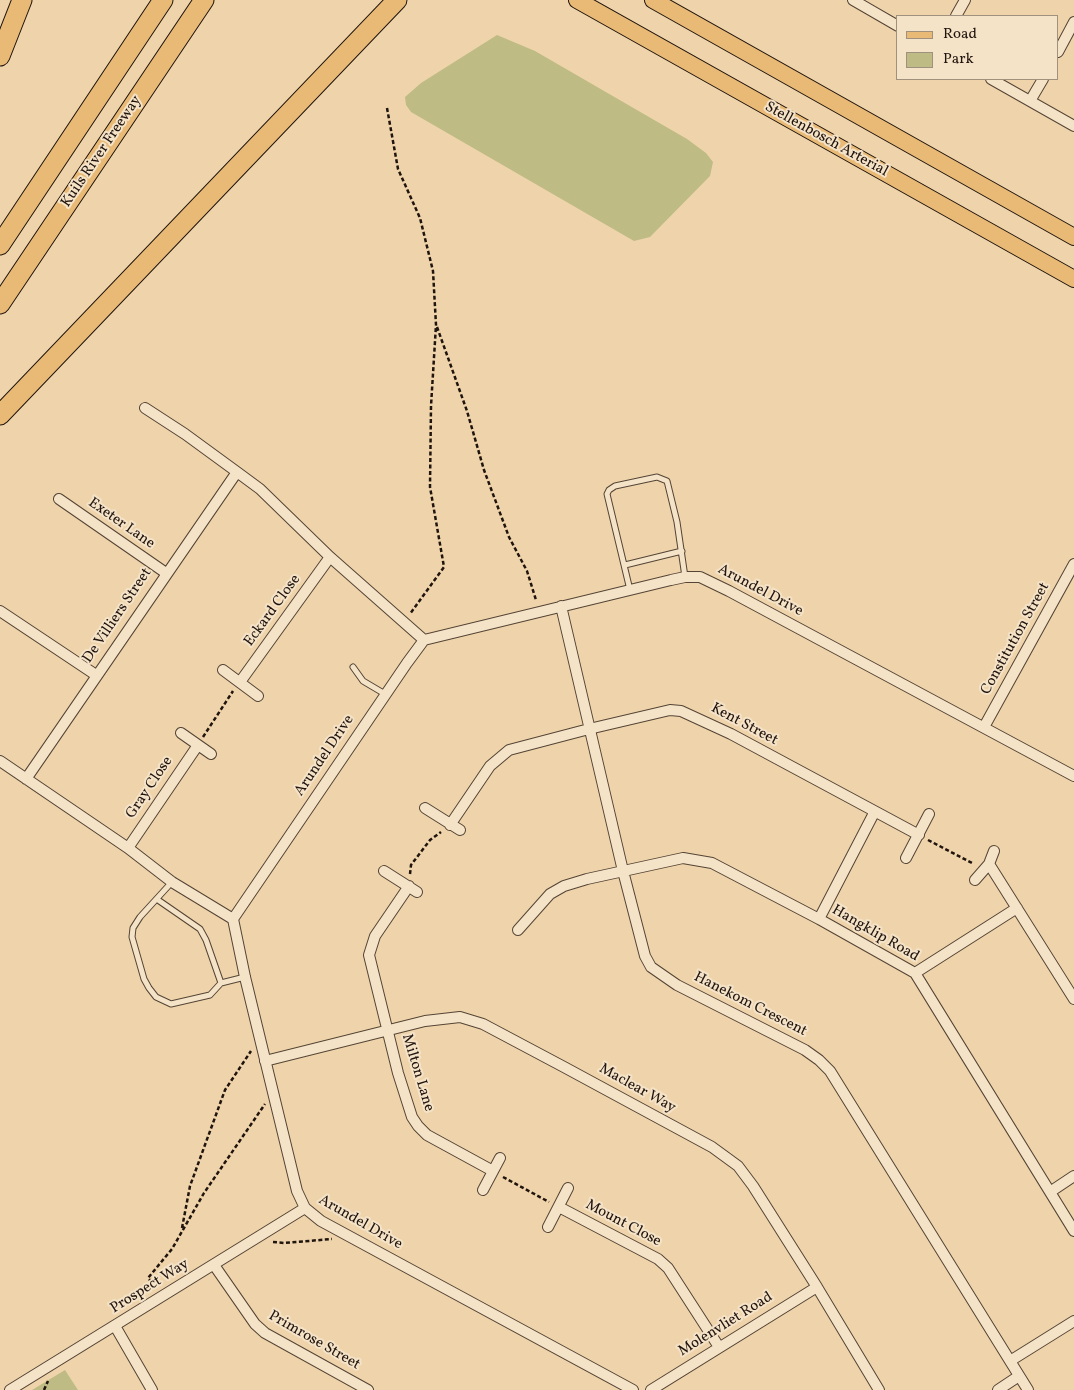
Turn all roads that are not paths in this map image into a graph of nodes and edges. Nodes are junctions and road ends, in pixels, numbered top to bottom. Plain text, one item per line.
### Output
1 (22, 0) edge
2 (163, 0) edge
3 (204, 0) edge
4 (397, 0) edge
5 (577, 0) edge
6 (653, 0) edge
7 (853, 0) edge
8 (965, 0) edge
9 (957, 15) edge
10 (1074, 22) edge
11 (896, 25) edge
12 (1059, 50) edge
13 (0, 56) edge
14 (993, 80) edge
15 (1042, 80) edge
16 (1030, 101) junction
17 (1074, 126) edge
18 (1074, 236) edge
19 (0, 245) edge
20 (1074, 279) edge
21 (0, 304) edge
22 (146, 408) dead end
23 (0, 415) edge
24 (237, 472) junction
25 (59, 499) dead end
26 (682, 551) junction
27 (330, 557) junction
28 (1074, 564) edge
29 (625, 565) junction
30 (166, 573) junction
31 (685, 577) junction
32 (630, 590) junction
33 (561, 606) junction
34 (0, 611) edge
35 (424, 640) junction
36 (353, 667) dead end
37 (222, 670) dead end
38 (96, 675) junction
39 (240, 682) junction
40 (385, 694) junction
41 (258, 696) dead end
42 (984, 728) junction
43 (589, 729) junction
44 (181, 733) dead end
45 (198, 745) junction
46 (211, 754) dead end
47 (0, 761) edge
48 (1074, 776) edge
49 (26, 779) junction
50 (425, 808) dead end
51 (874, 813) junction
52 (929, 814) dead end
53 (919, 836) junction
54 (128, 848) junction
55 (994, 851) dead end
56 (906, 858) dead end
57 (987, 866) junction
58 (384, 871) dead end
59 (623, 871) junction
60 (975, 880) dead end
61 (172, 882) junction
62 (158, 900) junction
63 (1017, 908) junction
64 (819, 919) junction
65 (233, 920) junction
66 (518, 930) dead end
67 (915, 973) junction
68 (245, 977) junction
69 (221, 983) junction
70 (1074, 999) edge
71 (388, 1030) junction
72 (265, 1061) junction
73 (500, 1158) dead end
74 (493, 1170) junction
75 (1074, 1176) edge
76 (568, 1188) dead end
77 (483, 1190) dead end
78 (1050, 1192) junction
79 (559, 1207) junction
80 (304, 1208) junction
81 (548, 1227) dead end
82 (1074, 1231) edge
83 (214, 1264) junction
84 (817, 1287) junction
85 (1074, 1321) edge
86 (114, 1326) junction
87 (719, 1346) junction
88 (1010, 1361) junction
89 (1019, 1376) junction
90 (10, 1390) edge
91 (152, 1390) edge
92 (368, 1390) edge
93 (632, 1390) edge
94 (651, 1390) edge
95 (879, 1390) edge
96 (998, 1390) edge
97 (1028, 1390) edge

1 - 13 highway
2 - 19 highway
3 - 21 highway, Kuils River Freeway
4 - 23 highway
5 - 20 main road, Stellenbosch Arterial
6 - 18 main road
7 - 11 street
8 - 9 street
10 - 12 street
14 - 16 street
15 - 16 street
16 - 17 street
22 - 24 street
24 - 27 street
24 - 30 street, De Villiers Street
25 - 30 street, Exeter Lane
26 - 29 lane
26 - 29 lane
26 - 31 lane
27 - 35 street
27 - 39 street, Eckard Close
28 - 42 street, Constitution Street
29 - 32 lane
30 - 38 street, De Villiers Street
31 - 32 street, Arundel Drive
31 - 42 street, Arundel Drive
32 - 33 street, Arundel Drive
33 - 35 street, Arundel Drive
33 - 43 street, Hanekom Crescent
34 - 38 street
35 - 40 street, Arundel Drive
36 - 40 lane
37 - 39 street
38 - 49 street, De Villiers Street
39 - 41 street
40 - 65 street, Arundel Drive
42 - 48 street, Arundel Drive
43 - 50 street, Kent Street
43 - 51 street, Kent Street
43 - 59 street, Hanekom Crescent
44 - 45 street
45 - 46 street
45 - 54 street, Gray Close
47 - 49 street
49 - 54 street
51 - 53 street, Kent Street
51 - 64 street
52 - 53 street
53 - 56 street
54 - 61 street
55 - 57 street
57 - 60 street
57 - 63 street
58 - 71 street, Milton Lane
59 - 64 street, Hangklip Road
59 - 66 street, Hangklip Road
59 - 88 street, Hanekom Crescent
61 - 62 lane
61 - 65 street
62 - 69 lane
62 - 69 lane
63 - 67 street
63 - 70 street
64 - 67 street, Hangklip Road
65 - 68 street, Arundel Drive
67 - 78 street, Hangklip Road
68 - 69 lane
68 - 72 street, Arundel Drive
71 - 72 street, Maclear Way
71 - 74 street, Milton Lane
71 - 84 street, Maclear Way
72 - 80 street, Arundel Drive
73 - 74 street
74 - 77 street
75 - 78 street
76 - 79 street
78 - 82 street, Hangklip Road
79 - 81 street
79 - 87 street, Mount Close
80 - 83 street, Prospect Way
80 - 93 street, Arundel Drive
83 - 86 street, Prospect Way
83 - 92 street, Primrose Street
84 - 87 street, Molenvliet Road
84 - 95 street, Maclear Way
85 - 88 street
86 - 90 street, Prospect Way
86 - 91 street
87 - 94 street, Molenvliet Road
88 - 89 street, Hanekom Crescent
89 - 96 street
89 - 97 street, Hanekom Crescent

